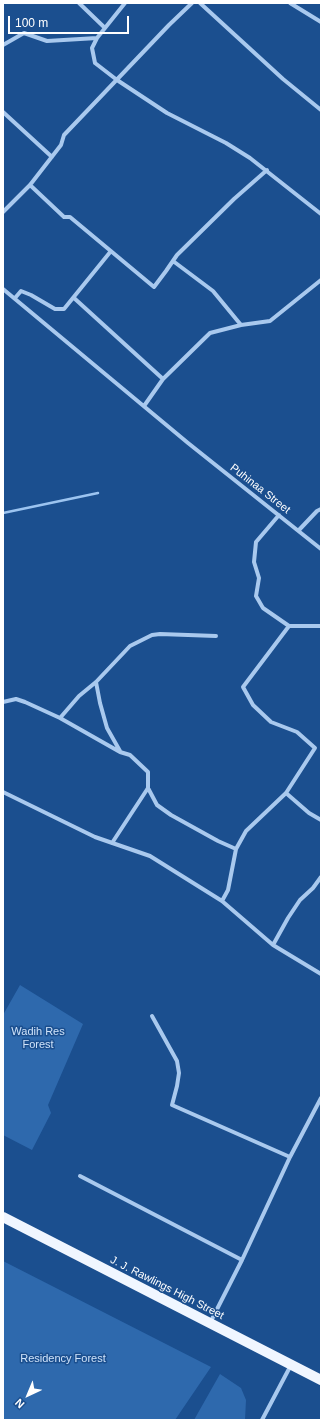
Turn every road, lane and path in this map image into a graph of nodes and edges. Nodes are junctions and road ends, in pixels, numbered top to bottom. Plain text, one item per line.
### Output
1 (79, 3) edge
2 (125, 3) edge
3 (192, 3) edge
4 (200, 3) edge
5 (290, 3) edge
6 (321, 22) edge
7 (105, 28) junction
8 (97, 38) junction
9 (3, 45) edge
10 (117, 80) junction
11 (321, 110) edge
12 (3, 112) edge
13 (52, 157) junction
14 (267, 170) junction
15 (30, 185) junction
16 (3, 212) edge
17 (321, 214) edge
18 (111, 251) junction
19 (173, 261) junction
20 (321, 280) edge
21 (3, 289) edge
22 (15, 298) junction
23 (74, 298) junction
24 (241, 325) junction
25 (163, 379) junction
26 (144, 406) junction
27 (321, 509) edge
28 (279, 515) junction
29 (298, 530) junction
30 (321, 549) edge
31 (289, 626) junction
32 (321, 626) edge
33 (216, 636) dead end
34 (96, 682) junction
35 (3, 702) edge
36 (60, 718) junction
37 (120, 752) junction
38 (148, 788) junction
39 (3, 792) edge
40 (286, 792) junction
41 (321, 820) edge
42 (112, 843) junction
43 (236, 849) junction
44 (321, 877) edge
45 (222, 901) junction
46 (273, 945) junction
47 (321, 974) edge
48 (152, 1016) dead end
49 (321, 1098) edge
50 (319, 1107) edge
51 (290, 1157) junction
52 (80, 1176) dead end
53 (3, 1217) edge
54 (242, 1260) junction
55 (210, 1323) junction
56 (291, 1365) junction
57 (321, 1380) edge
58 (262, 1420) edge

1 - 7 street
2 - 7 street
3 - 10 street
4 - 11 street
5 - 6 street
7 - 8 street
8 - 9 street
8 - 10 street
10 - 13 street
10 - 14 street
12 - 13 street
13 - 15 street
14 - 17 street
14 - 19 street
15 - 16 street
15 - 18 street
18 - 19 street
18 - 23 street
19 - 24 street
20 - 24 street
21 - 22 street, Puhinaa Street
22 - 23 street
22 - 26 street, Puhinaa Street
23 - 25 street
24 - 25 street
25 - 26 street
26 - 28 street, Puhinaa Street
27 - 29 street
28 - 29 street, Puhinaa Street
28 - 31 street
29 - 30 street, Puhinaa Street
31 - 32 street
31 - 40 street
33 - 34 street
34 - 36 street
34 - 37 street
35 - 36 street
36 - 37 street
37 - 38 street
38 - 42 street
38 - 43 street
39 - 42 street
40 - 41 street
40 - 43 street
42 - 45 street
43 - 45 street
44 - 46 street
45 - 46 street
46 - 47 street
48 - 51 street
49 - 50 street
50 - 51 street
51 - 54 street
52 - 54 street
53 - 55 main road, J. J. Rawlings High Street
54 - 55 street
55 - 56 main road, J. J. Rawlings High Street
56 - 57 main road, J. J. Rawlings High Street
56 - 58 street

